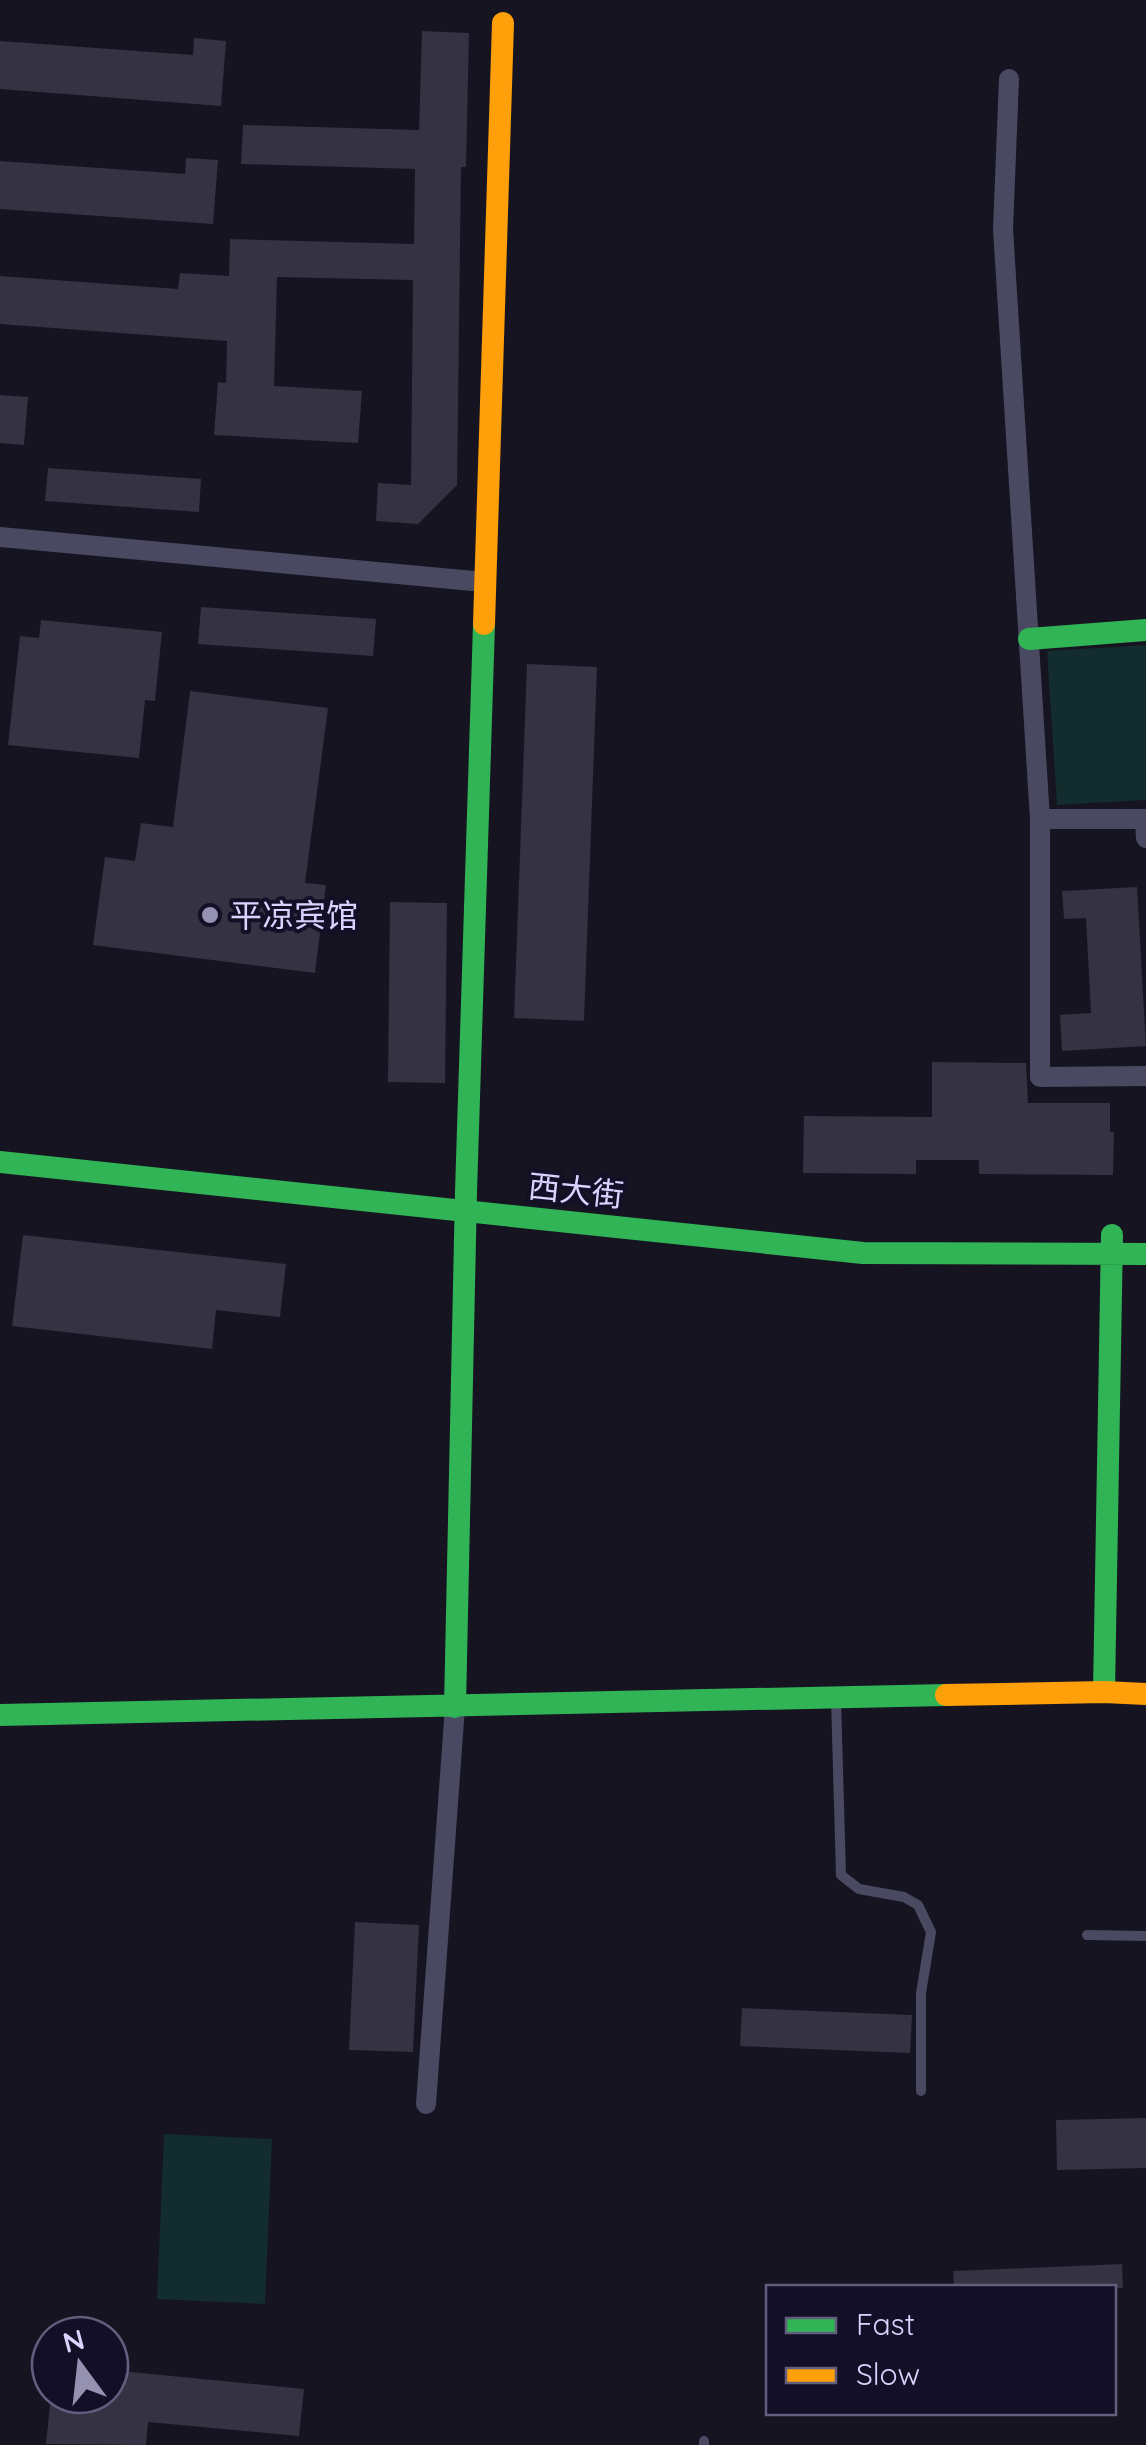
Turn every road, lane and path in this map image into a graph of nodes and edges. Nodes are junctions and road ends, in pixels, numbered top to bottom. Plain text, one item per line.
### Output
1 (503, 23) dead end
2 (1008, 79) dead end
3 (0, 537) edge
4 (484, 582) junction
5 (1146, 630) edge
6 (1028, 639) junction
7 (1040, 819) junction
8 (1146, 819) edge
9 (1146, 838) edge
10 (1146, 1076) edge
11 (0, 1144) edge
12 (0, 1162) edge
13 (466, 1202) junction
14 (1146, 1236) edge
15 (1112, 1245) junction
16 (1146, 1254) edge
17 (1104, 1692) junction
18 (1146, 1694) edge
19 (836, 1698) junction
20 (455, 1706) junction
21 (0, 1715) edge
22 (1087, 1935) dead end
23 (1146, 1936) edge
24 (921, 2091) dead end
25 (426, 2104) dead end

1 - 4 street
2 - 6 street
3 - 4 street
4 - 13 street
5 - 6 street
6 - 7 street
7 - 8 street
7 - 10 street
8 - 9 street
11 - 13 street, 西大街
12 - 13 street, 西大街
13 - 15 street, 西大街
13 - 20 street
14 - 15 street, 西大街
15 - 16 street, 西大街
15 - 17 street
17 - 18 street
17 - 19 street
19 - 20 street
19 - 24 lane
20 - 21 street
20 - 25 street
22 - 23 lane

